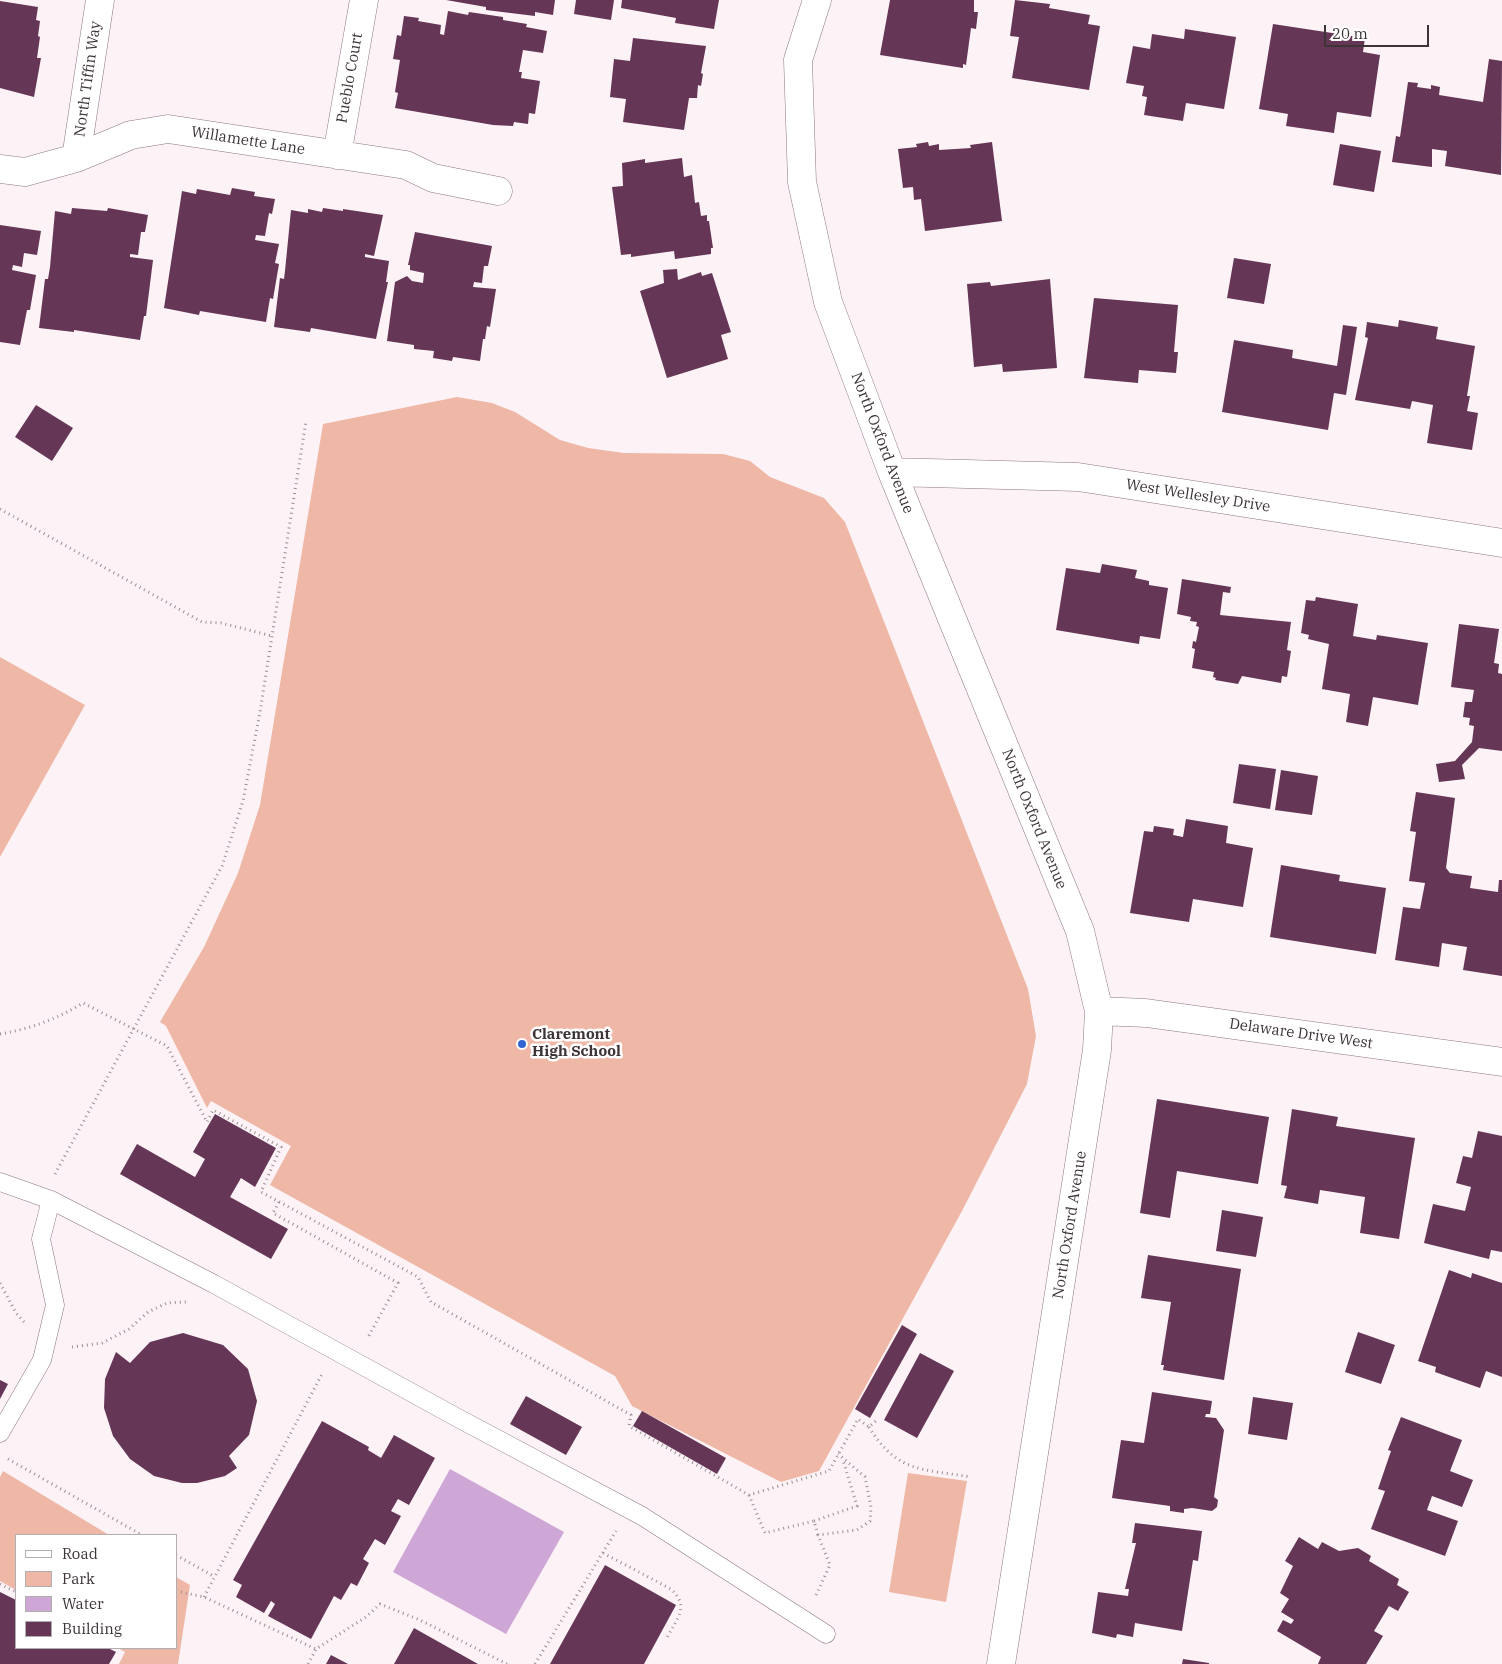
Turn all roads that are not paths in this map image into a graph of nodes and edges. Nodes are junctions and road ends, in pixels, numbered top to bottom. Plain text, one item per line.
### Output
1 (100, 0) edge
2 (364, 0) edge
3 (817, 0) edge
4 (337, 155) junction
5 (76, 158) junction
6 (0, 169) edge
7 (498, 191) dead end
8 (892, 472) junction
9 (1502, 543) edge
10 (1099, 1011) junction
11 (1502, 1062) edge
12 (0, 1182) edge
13 (51, 1200) junction
14 (0, 1433) edge
15 (826, 1634) dead end
16 (1001, 1664) edge

1 - 5 street, North Tiffin Way
2 - 4 street, Pueblo Court
3 - 8 street, North Oxford Avenue
4 - 5 street, Willamette Lane
4 - 7 street, Willamette Lane
5 - 6 street, Willamette Lane
8 - 9 street, West Wellesley Drive
8 - 10 street, North Oxford Avenue
10 - 11 street, Delaware Drive West
10 - 16 street, North Oxford Avenue
12 - 13 lane
13 - 14 lane
13 - 15 lane

